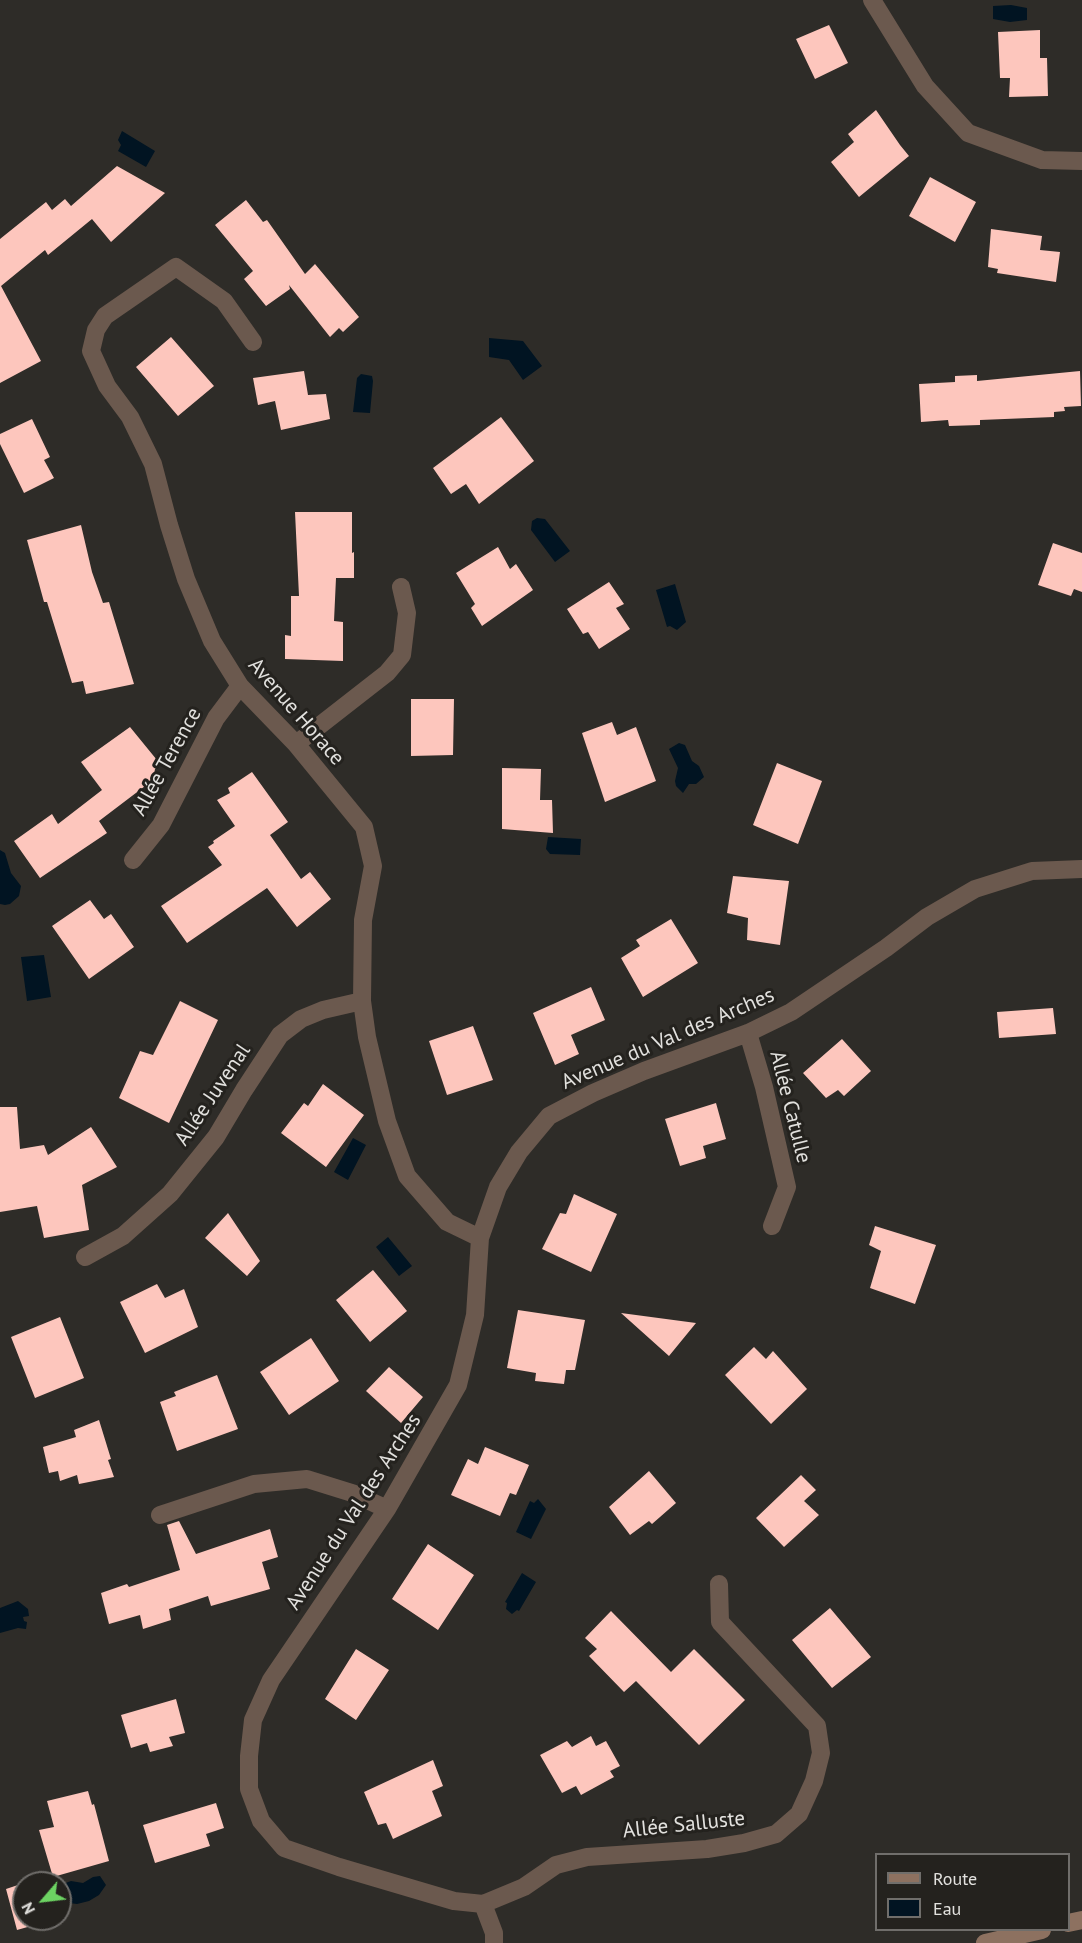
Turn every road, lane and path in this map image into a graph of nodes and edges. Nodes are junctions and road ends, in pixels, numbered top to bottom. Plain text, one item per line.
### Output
1 (872, 0) edge
2 (1082, 161) edge
3 (253, 342) dead end
4 (401, 587) dead end
5 (240, 686) junction
6 (296, 744) junction
7 (133, 860) dead end
8 (1082, 869) edge
9 (362, 1001) junction
10 (748, 1033) junction
11 (772, 1226) dead end
12 (480, 1238) junction
13 (85, 1257) dead end
14 (387, 1509) junction
15 (160, 1515) dead end
16 (719, 1584) dead end
17 (483, 1904) junction
18 (1034, 1931) edge
19 (494, 1943) edge
20 (985, 1943) edge

1 - 2 street
3 - 5 street, Avenue Horace
4 - 6 street
5 - 6 street, Avenue Horace
5 - 7 street, Allée Terence
6 - 9 street, Avenue Horace
8 - 10 street, Avenue du Val des Arches
9 - 12 street, Avenue Horace
9 - 13 street, Allée Juvenal
10 - 11 street, Allée Catulle
10 - 12 street, Avenue du Val des Arches
12 - 14 street, Avenue du Val des Arches
14 - 15 street
14 - 17 street, Avenue du Val des Arches
16 - 17 street, Allée Salluste
17 - 19 street
18 - 20 main road

